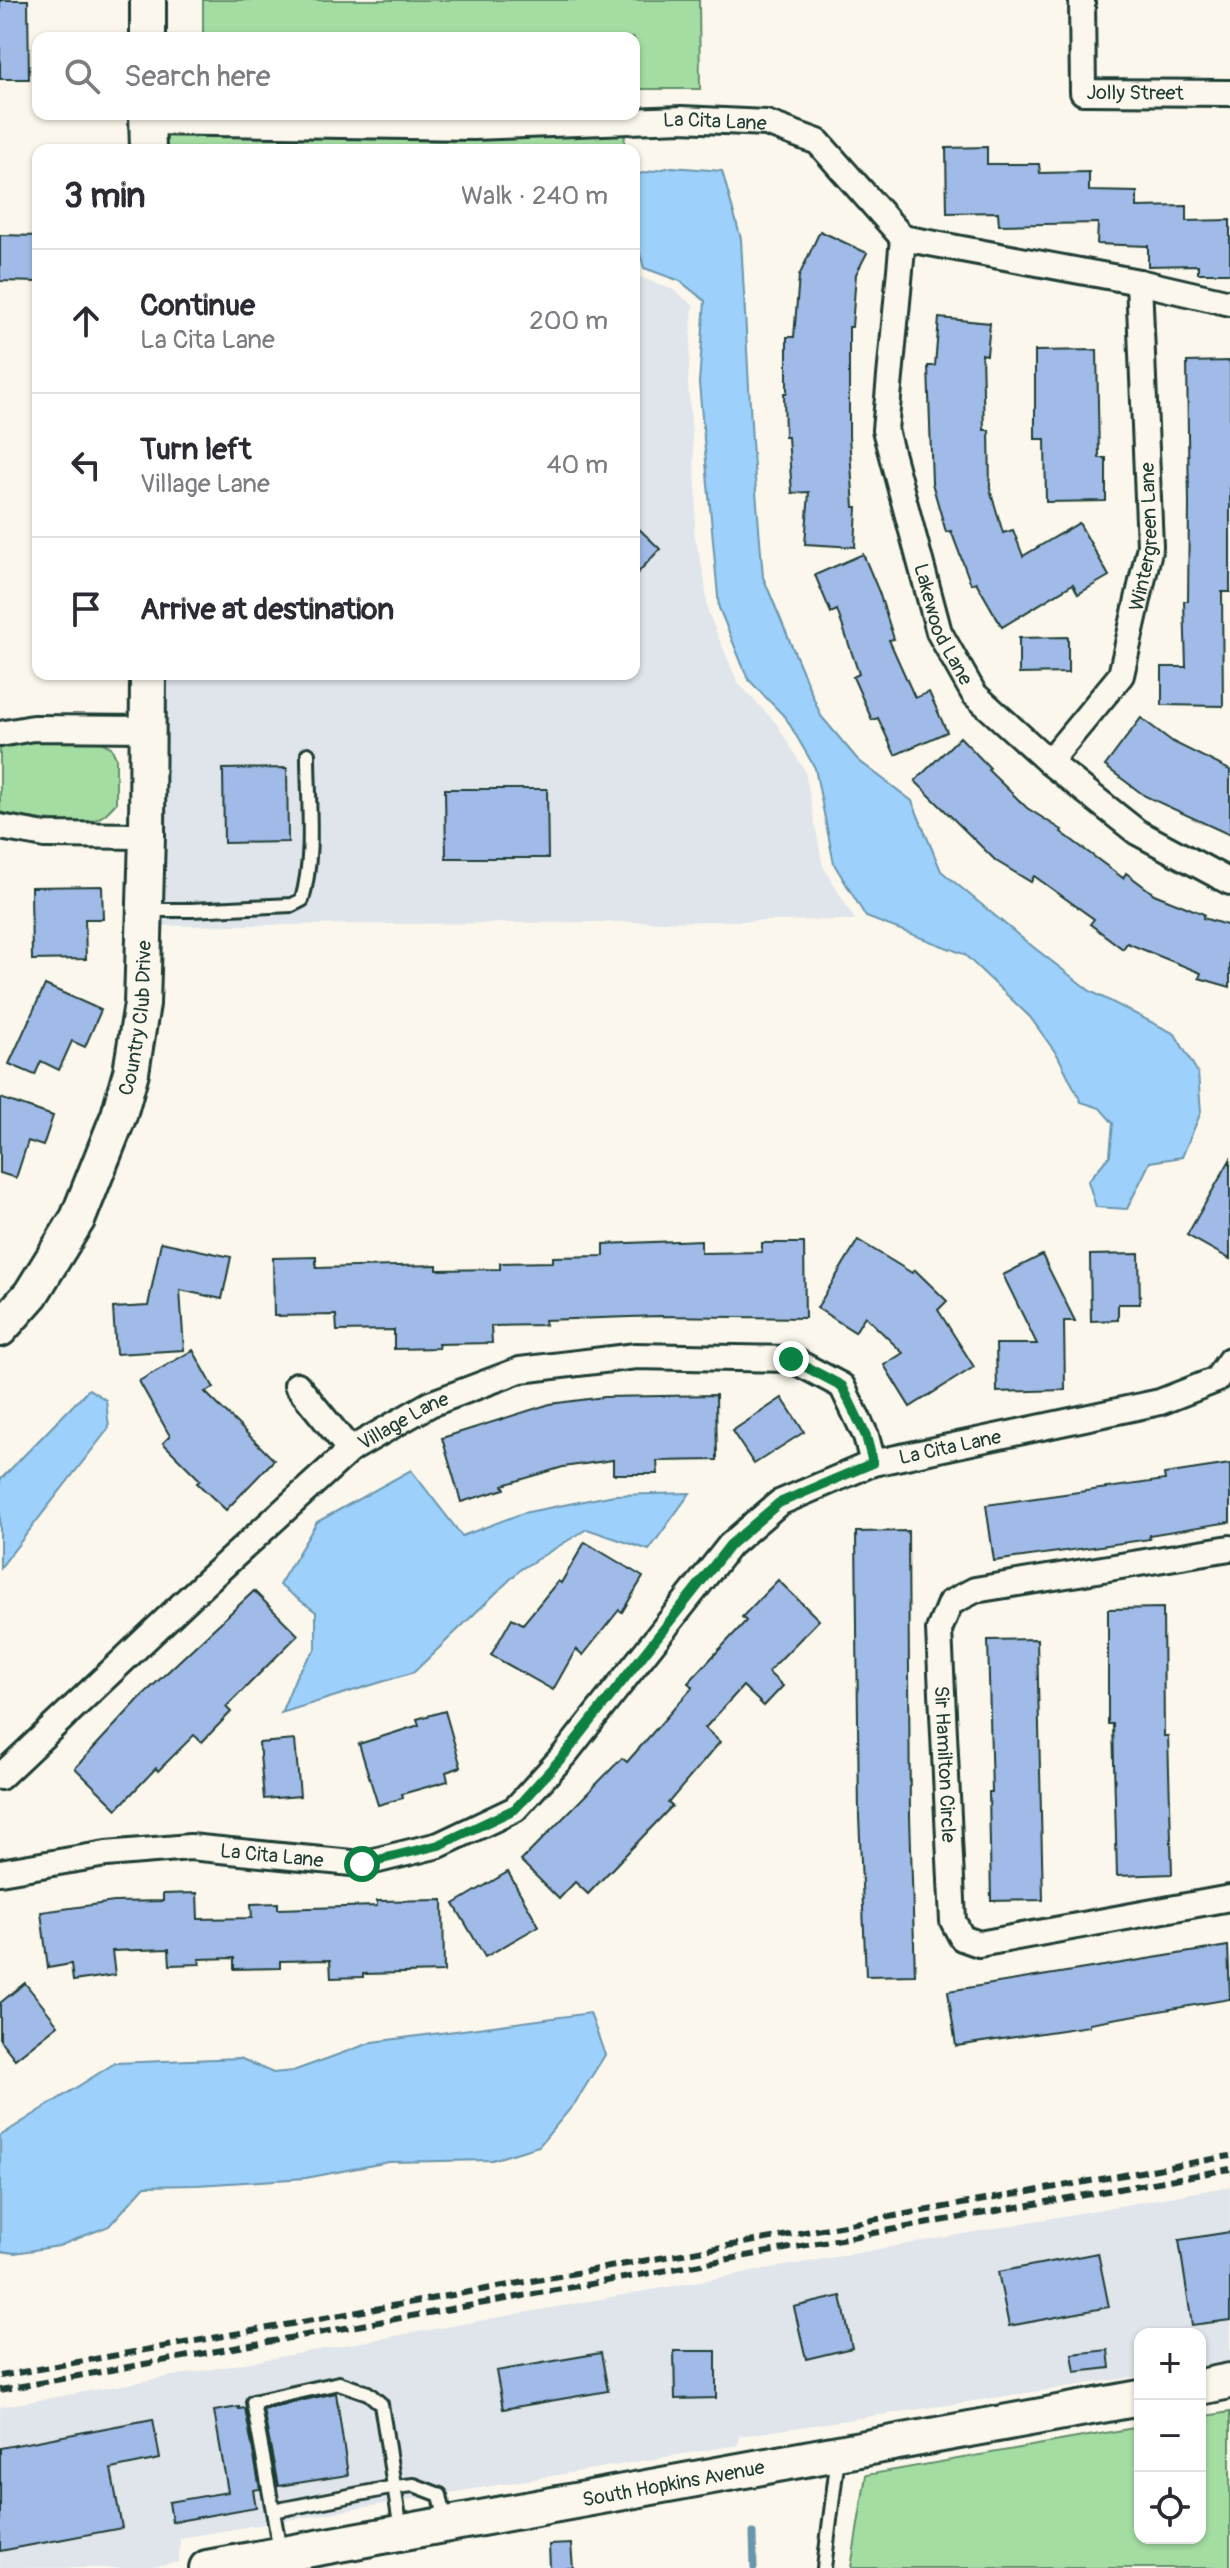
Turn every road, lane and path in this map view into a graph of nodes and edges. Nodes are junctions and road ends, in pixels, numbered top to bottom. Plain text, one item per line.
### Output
1 (148, 0) edge
2 (1082, 0) edge
3 (148, 32) edge
4 (1230, 93) edge
5 (147, 129) edge
6 (903, 238) junction
7 (1139, 282) junction
8 (1230, 303) edge
9 (148, 680) edge
10 (147, 729) junction
11 (0, 734) edge
12 (308, 754) dead end
13 (1049, 762) junction
14 (0, 827) edge
15 (147, 836) junction
16 (1230, 882) edge
17 (145, 910) junction
18 (0, 1329) edge
19 (1230, 1360) edge
20 (297, 1385) dead end
21 (350, 1450) junction
22 (873, 1463) junction
23 (1230, 1548) edge
24 (0, 1777) edge
25 (0, 1872) edge
26 (1230, 1898) edge
27 (1230, 2381) edge
28 (1206, 2386) edge
29 (1134, 2399) edge
30 (838, 2453) junction
31 (395, 2487) junction
32 (273, 2511) junction
33 (447, 2525) junction
34 (401, 2534) junction
35 (281, 2555) junction
36 (207, 2568) edge
37 (824, 2568) edge

1 - 3 street
2 - 4 street, Jolly Street
5 - 6 street, La Cita Lane
6 - 7 street
6 - 13 street, Lakewood Lane
7 - 8 street
7 - 13 street, Wintergreen Lane
9 - 10 street, Country Club Drive
10 - 11 street
10 - 15 street, Country Club Drive
12 - 17 lane
13 - 16 street, Lakewood Lane
14 - 15 street
15 - 17 street, Country Club Drive
17 - 18 street, Country Club Drive
19 - 22 street, La Cita Lane
20 - 21 street
21 - 22 street, Village Lane
21 - 24 street, Village Lane
22 - 25 street, La Cita Lane
23 - 26 street, Sir Hamilton Circle
27 - 28 street
29 - 30 street, South Hopkins Avenue
30 - 33 street, South Hopkins Avenue
30 - 37 lane
31 - 32 lane
31 - 32 lane
31 - 33 lane
31 - 34 lane
32 - 35 lane
33 - 34 street, South Hopkins Avenue
34 - 35 street, South Hopkins Avenue
35 - 36 street, South Hopkins Avenue

